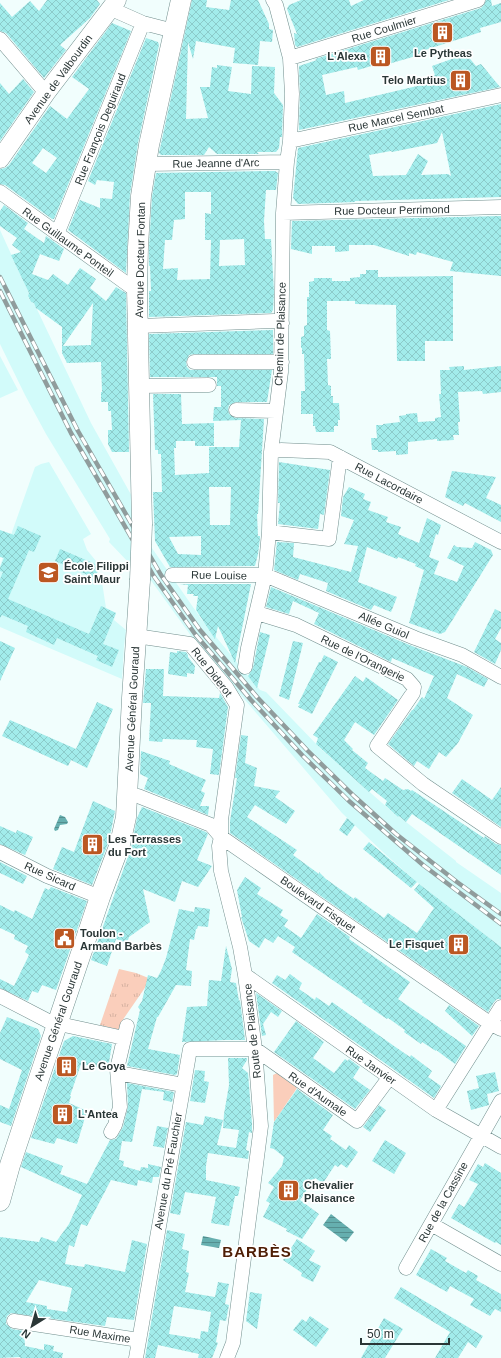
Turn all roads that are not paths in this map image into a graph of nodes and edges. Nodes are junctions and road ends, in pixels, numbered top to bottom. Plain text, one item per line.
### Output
1 (181, 0) edge
2 (478, 0) edge
3 (279, 2) edge
4 (112, 6) edge
5 (143, 23) junction
6 (174, 31) junction
7 (0, 39) edge
8 (290, 58) junction
9 (46, 93) junction
10 (501, 95) edge
11 (290, 141) junction
12 (0, 159) edge
13 (287, 162) junction
14 (145, 164) junction
15 (0, 192) edge
16 (501, 207) edge
17 (283, 213) junction
18 (57, 234) junction
19 (137, 289) junction
20 (282, 323) junction
21 (139, 326) junction
22 (194, 362) dead end
23 (282, 362) junction
24 (209, 385) dead end
25 (139, 386) junction
26 (236, 410) dead end
27 (276, 411) junction
28 (271, 452) junction
29 (340, 457) junction
30 (142, 524) joint
31 (269, 532) junction
32 (501, 542) edge
33 (172, 574) dead end
34 (266, 576) junction
35 (257, 613) junction
36 (136, 636) junction
37 (245, 668) dead end
38 (501, 677) edge
39 (237, 705) joint
40 (128, 795) junction
41 (221, 837) junction
42 (501, 837) edge
43 (0, 852) edge
44 (100, 897) junction
45 (245, 975) junction
46 (0, 996) edge
47 (501, 1007) edge
48 (57, 1024) junction
49 (496, 1027) edge
50 (255, 1049) junction
51 (118, 1073) junction
52 (389, 1078) junction
53 (183, 1085) junction
54 (501, 1101) edge
55 (436, 1110) junction
56 (111, 1132) dead end
57 (480, 1136) junction
58 (501, 1148) edge
59 (6, 1156) edge
60 (0, 1201) edge
61 (431, 1224) junction
62 (501, 1264) edge
63 (406, 1268) dead end
64 (14, 1321) dead end
65 (139, 1340) junction
66 (136, 1358) edge
67 (227, 1358) edge

1 - 6 main road, Avenue Docteur Fontan
2 - 8 street, Rue Coulmier
3 - 8 street, Chemin de Plaisance
4 - 5 street
4 - 9 street, Avenue de Valbourdin
5 - 6 street
5 - 18 street, Rue François Deguiraud
6 - 14 main road, Avenue Docteur Fontan
7 - 9 street
8 - 11 street, Chemin de Plaisance
9 - 12 street, Avenue de Valbourdin
10 - 11 street, Rue Marcel Sembat
11 - 13 street, Chemin de Plaisance
13 - 14 street, Rue Jeanne d'Arc
13 - 17 street, Chemin de Plaisance
14 - 19 main road, Avenue Docteur Fontan
15 - 18 street, Rue Guillaume Ponteil
16 - 17 street, Rue Docteur Perrimond
17 - 20 street, Chemin de Plaisance
18 - 19 street, Rue Guillaume Ponteil
19 - 21 main road, Avenue Docteur Fontan
20 - 21 street
20 - 23 street, Chemin de Plaisance
21 - 25 main road, Avenue Docteur Fontan
22 - 23 street
23 - 27 street, Chemin de Plaisance
24 - 25 street
25 - 30 main road, Avenue Docteur Fontan
26 - 27 street
27 - 28 street, Chemin de Plaisance
28 - 29 street, Rue Lacordaire
28 - 31 street, Chemin de Plaisance
29 - 31 street
29 - 32 street, Rue Lacordaire
30 - 36 main road, Avenue Général Gouraud, bridge
31 - 34 street, Chemin de Plaisance
33 - 34 street, Rue Louise
34 - 35 street, Chemin de Plaisance
34 - 38 street, Allée Guiol
35 - 37 street, Chemin de Plaisance
35 - 42 street, Rue de l'Orangerie
36 - 39 street, Rue Diderot
36 - 40 main road, Avenue Général Gouraud
39 - 41 street, Route de Plaisance
40 - 41 street, Boulevard Fisquet
40 - 44 main road, Avenue Général Gouraud
41 - 45 street, Route de Plaisance
41 - 49 street, Boulevard Fisquet
43 - 44 street, Rue Sicard
44 - 48 main road, Avenue Général Gouraud
45 - 50 street, Route de Plaisance
45 - 52 street, Rue Janvier
46 - 48 street
47 - 49 street
48 - 51 street
48 - 59 main road, Avenue Général Gouraud
49 - 55 street
50 - 52 street, Rue d'Aumale
50 - 53 street, Avenue du Pré Fauchier
50 - 67 street, Route de Plaisance
51 - 53 street
51 - 56 street
52 - 55 street, Rue Janvier
53 - 65 street, Avenue du Pré Fauchier
54 - 57 street, Rue de la Cassine
55 - 57 street, Rue Janvier
57 - 58 street, Rue Janvier
57 - 61 street, Rue de la Cassine
59 - 60 main road, Avenue Général Gouraud
61 - 62 street
61 - 63 street, Rue de la Cassine
64 - 65 street, Rue Maxime
65 - 66 street, Avenue du Pré Fauchier

